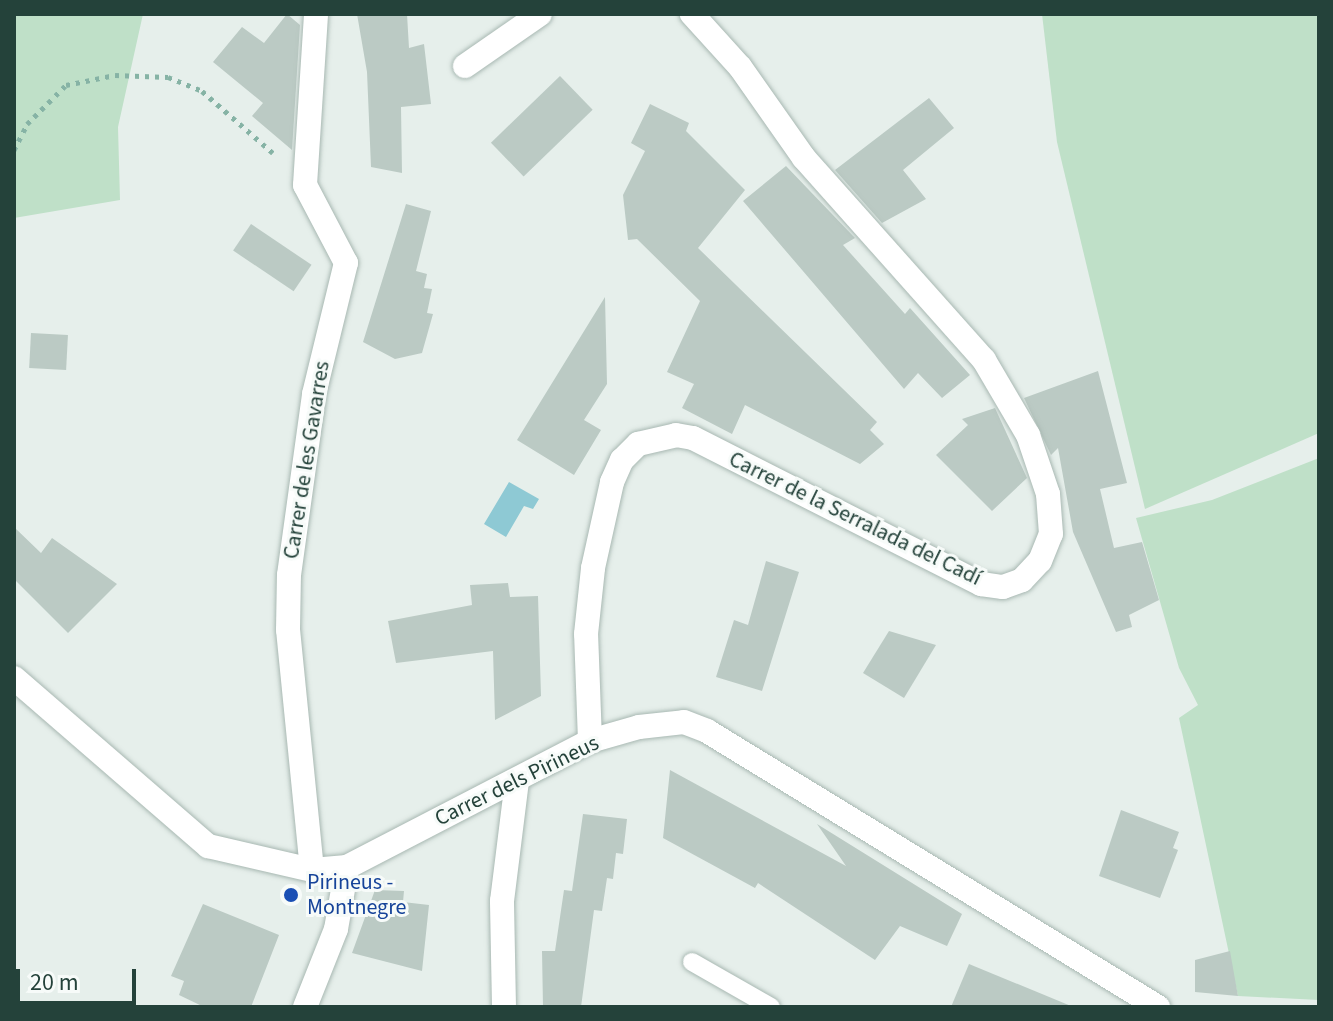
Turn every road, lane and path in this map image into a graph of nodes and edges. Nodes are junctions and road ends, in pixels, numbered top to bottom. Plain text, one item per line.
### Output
1 (316, 14) edge
2 (540, 14) edge
3 (692, 14) edge
4 (465, 66) dead end
5 (14, 150) edge
6 (305, 185) junction
7 (14, 678) edge
8 (590, 741) junction
9 (517, 780) junction
10 (347, 867) junction
11 (312, 870) junction
12 (692, 962) dead end
13 (305, 1007) edge
14 (504, 1007) edge
15 (771, 1007) edge
16 (1158, 1007) edge

1 - 6 street
2 - 4 street
3 - 8 street, Carrer de la Serralada del Cadí
5 - 6 path
6 - 11 street, Carrer de les Gavarres
7 - 11 street, Carrer dels Pirineus
8 - 9 street, Carrer dels Pirineus
8 - 16 street, Carrer dels Pirineus
9 - 10 street, Carrer dels Pirineus
9 - 14 street
10 - 11 street, Carrer dels Pirineus
10 - 13 street
12 - 15 lane

